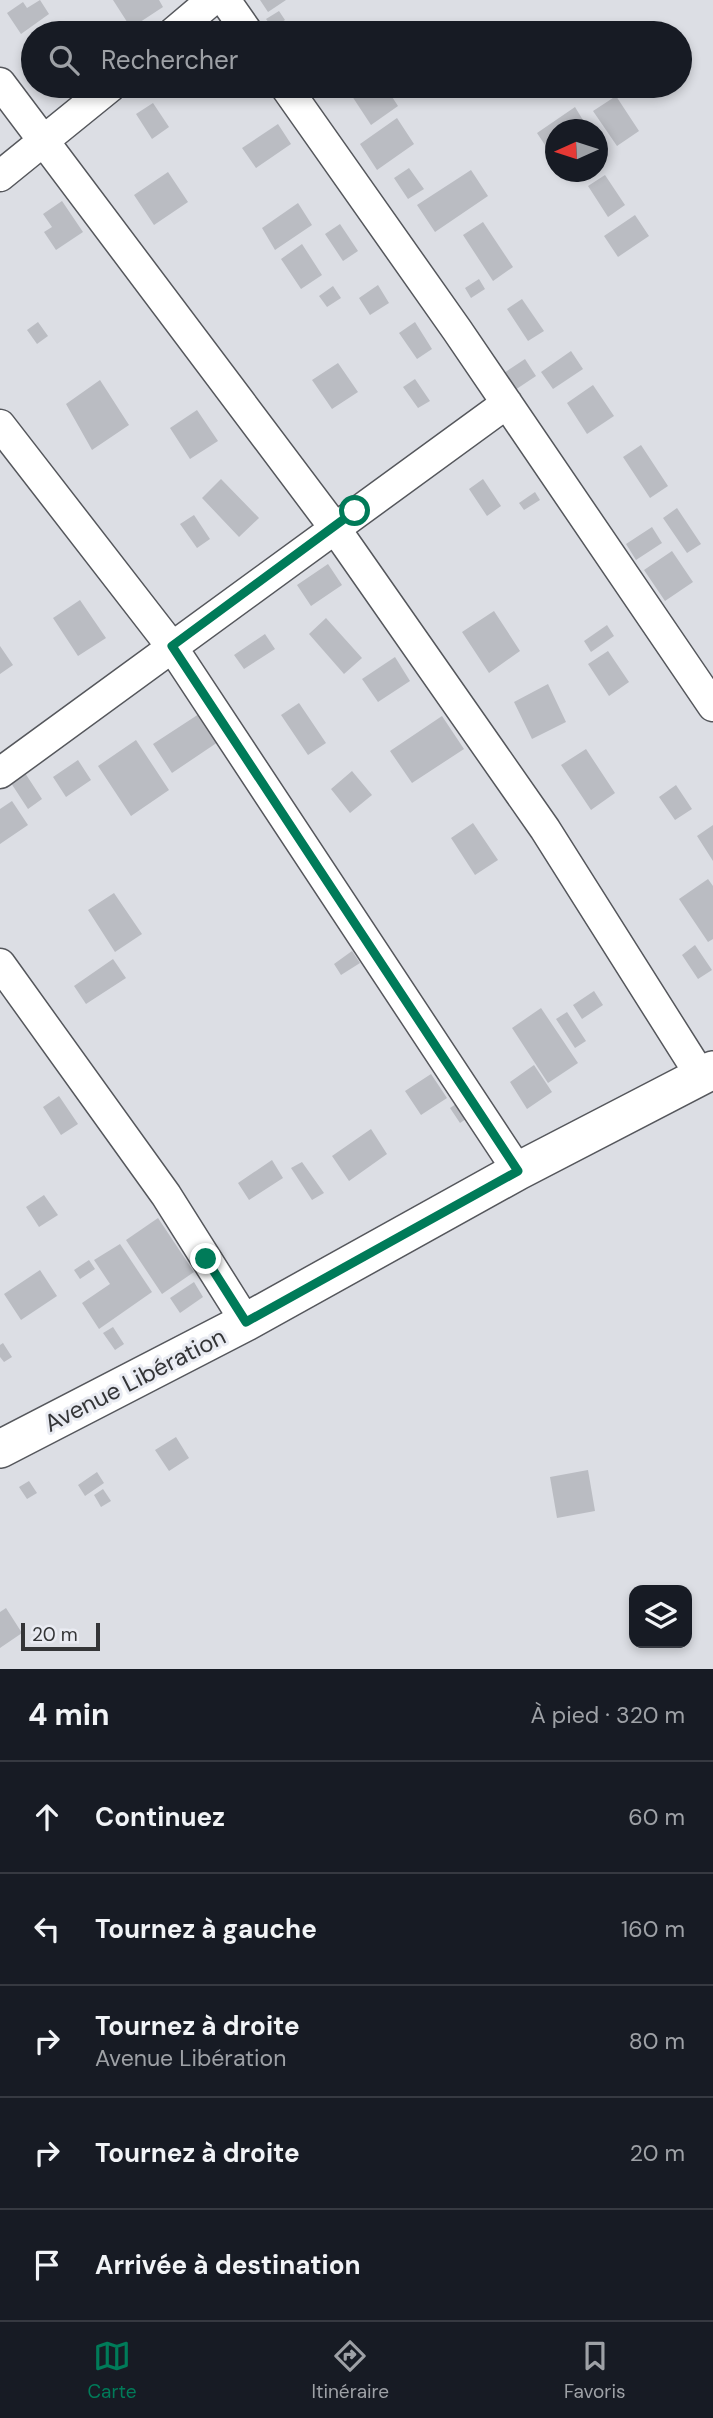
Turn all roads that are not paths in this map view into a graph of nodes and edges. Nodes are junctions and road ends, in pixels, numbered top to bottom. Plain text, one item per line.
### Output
1 (212, 0) edge
2 (225, 0) edge
3 (187, 21) edge
4 (240, 21) edge
5 (0, 83) edge
6 (97, 98) edge
7 (293, 98) edge
8 (44, 144) junction
9 (0, 176) edge
10 (507, 403) junction
11 (0, 425) edge
12 (334, 527) junction
13 (172, 646) junction
14 (713, 706) edge
15 (0, 773) edge
16 (0, 964) edge
17 (707, 1073) edge
18 (518, 1171) junction
19 (246, 1322) junction
20 (0, 1450) edge

1 - 3 street
2 - 4 street
5 - 8 street
6 - 8 street
7 - 10 street
8 - 9 street
8 - 12 street
10 - 12 street
10 - 14 street
11 - 13 street
12 - 13 street
12 - 17 street
13 - 15 street
13 - 18 street
16 - 19 street
17 - 18 street, Avenue Libération
18 - 19 street, Avenue Libération
19 - 20 street, Avenue Libération

